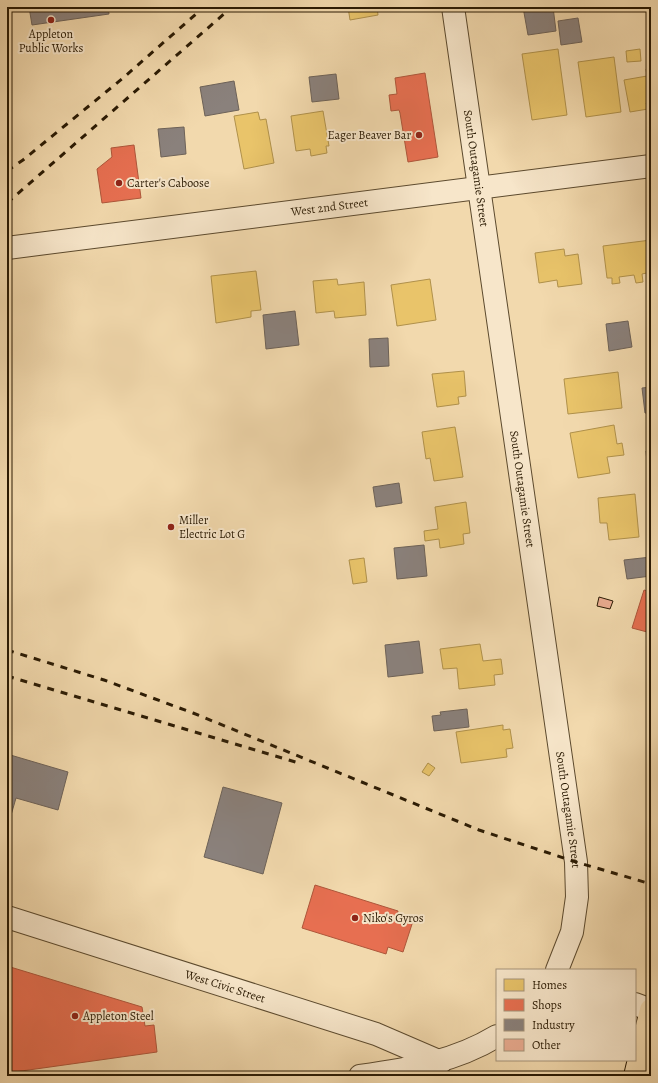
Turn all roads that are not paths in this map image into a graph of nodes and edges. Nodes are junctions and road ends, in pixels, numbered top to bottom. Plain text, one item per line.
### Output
1 (453, 7) edge
2 (651, 166) edge
3 (479, 189) junction
4 (7, 248) edge
5 (7, 917) edge
6 (557, 969) edge
7 (636, 1004) edge
8 (651, 1010) edge
9 (496, 1037) edge
10 (441, 1062) junction
11 (360, 1076) edge
12 (635, 1076) edge

1 - 3 street, South Outagamie Street
2 - 3 street, West 2nd Street
3 - 4 street, West 2nd Street
3 - 6 street, South Outagamie Street
5 - 10 street, West Civic Street
7 - 8 street
8 - 12 main road
9 - 10 street
10 - 11 street

